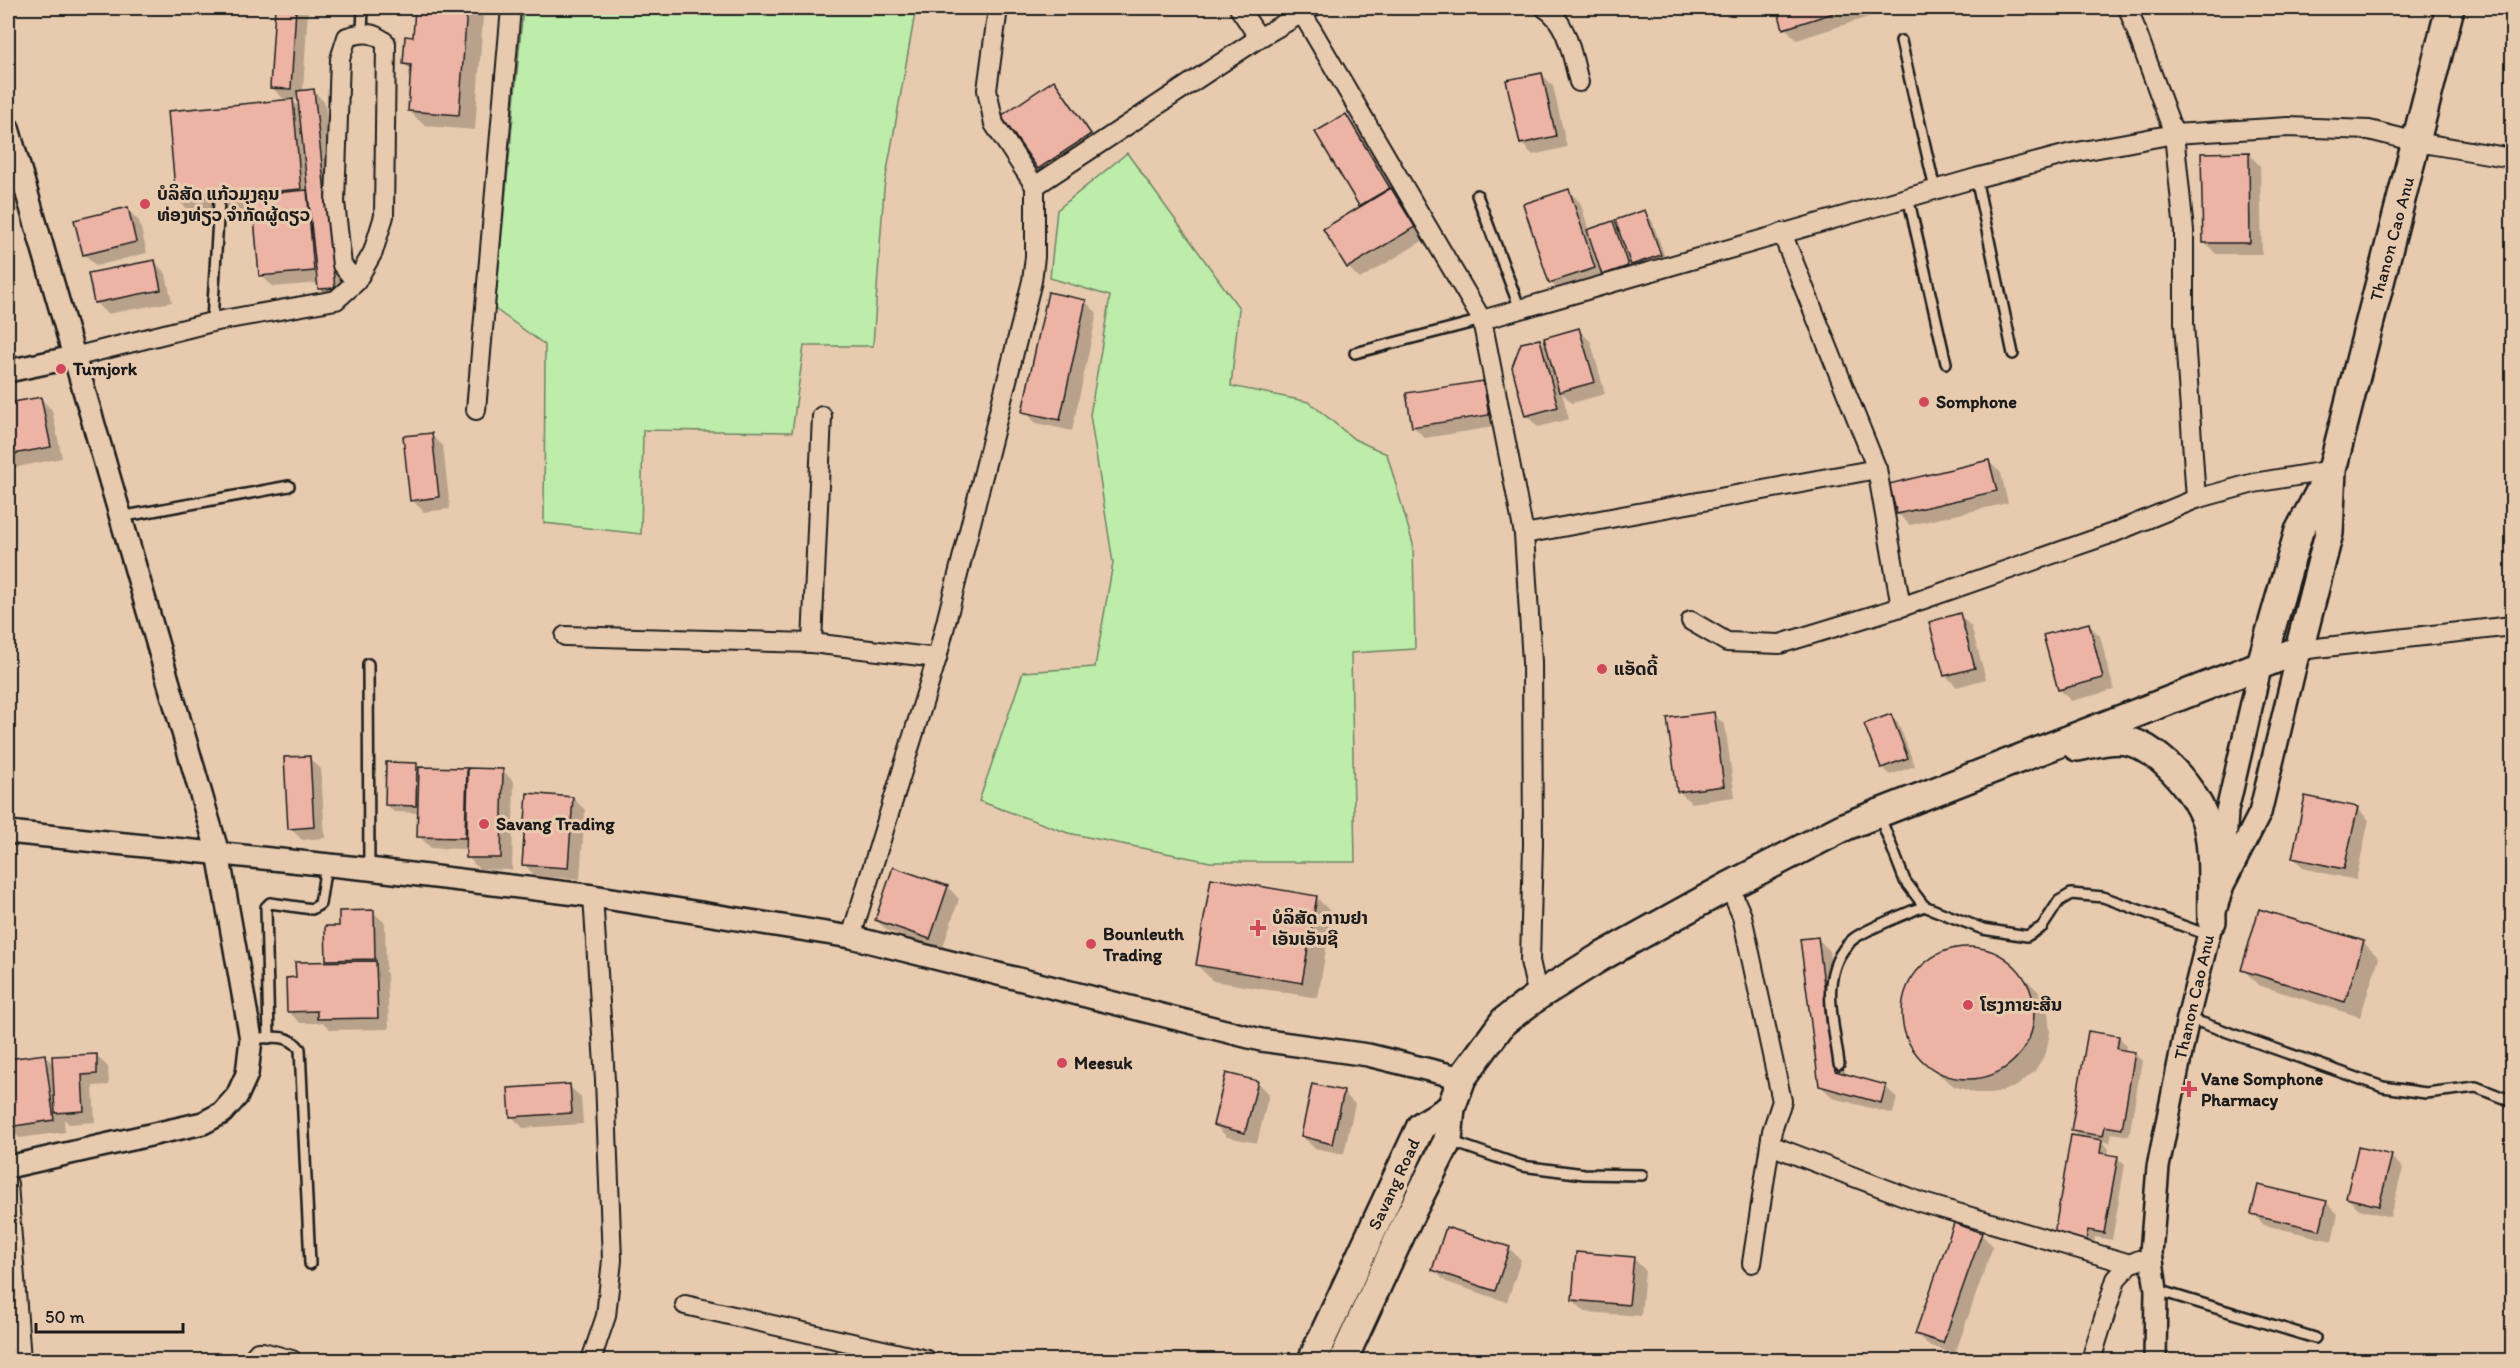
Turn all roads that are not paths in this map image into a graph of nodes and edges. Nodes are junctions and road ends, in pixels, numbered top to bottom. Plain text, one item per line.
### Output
1 (363, 8) edge
2 (511, 8) edge
3 (998, 8) edge
4 (1239, 8) edge
5 (1545, 8) edge
6 (2128, 8) edge
7 (2450, 8) edge
8 (1306, 10) edge
9 (362, 32) junction
10 (1259, 38) junction
11 (1901, 41) dead end
12 (1579, 82) dead end
13 (8, 128) edge
14 (2174, 134) junction
15 (2417, 142) junction
16 (2512, 158) edge
17 (1976, 178) junction
18 (1035, 186) junction
19 (1935, 189) junction
20 (1477, 195) dead end
21 (1908, 197) junction
22 (219, 201) dead end
23 (1782, 233) junction
24 (356, 282) junction
25 (1520, 309) junction
26 (1482, 320) junction
27 (212, 322) junction
28 (1355, 353) dead end
29 (2013, 354) dead end
30 (74, 357) junction
31 (1946, 363) dead end
32 (8, 371) edge
33 (476, 410) dead end
34 (822, 416) dead end
35 (1877, 469) junction
36 (2332, 470) junction
37 (289, 486) dead end
38 (2196, 500) junction
39 (120, 517) junction
40 (1524, 534) junction
41 (1901, 607) junction
42 (1691, 621) dead end
43 (2512, 626) edge
44 (565, 636) dead end
45 (812, 643) junction
46 (2299, 650) junction
47 (937, 658) junction
48 (368, 664) dead end
49 (2261, 664) junction
50 (2008, 762) junction
51 (1878, 813) junction
52 (8, 832) edge
53 (218, 853) junction
54 (326, 865) junction
55 (369, 869) junction
56 (2223, 885) junction
57 (1729, 886) junction
58 (593, 896) junction
59 (1924, 906) junction
60 (2210, 928) junction
61 (851, 937) junction
62 (1538, 996) junction
63 (2188, 1018) junction
64 (260, 1039) junction
65 (1839, 1064) dead end
66 (1462, 1078) junction
67 (2512, 1101) edge
68 (1451, 1108) junction
69 (1448, 1140) junction
70 (1770, 1145) junction
71 (8, 1167) edge
72 (1642, 1175) dead end
73 (8, 1184) edge
74 (2151, 1253) junction
75 (310, 1263) dead end
76 (1752, 1263) dead end
77 (2130, 1264) junction
78 (2156, 1290) junction
79 (685, 1305) dead end
80 (2315, 1338) dead end
81 (21, 1360) edge
82 (251, 1360) edge
83 (292, 1360) edge
84 (591, 1360) edge
85 (927, 1360) edge
86 (1312, 1360) edge
87 (1343, 1360) edge
88 (2091, 1360) edge
89 (2155, 1360) edge

1 - 9 lane
2 - 33 street
3 - 18 street
4 - 10 street
5 - 12 street
6 - 14 street
7 - 15 main road, Thanon Cao Anu
8 - 10 street
8 - 26 street
9 - 24 street
9 - 24 street
10 - 18 street
11 - 19 lane
13 - 30 street
14 - 15 street
14 - 17 street
14 - 38 street
15 - 16 street
15 - 36 main road, Thanon Cao Anu
17 - 19 street
17 - 29 lane
18 - 47 street
19 - 21 street
20 - 25 lane
21 - 23 street
21 - 31 lane
22 - 27 lane
23 - 25 street
23 - 35 street
24 - 27 street
25 - 26 street
26 - 28 lane
26 - 40 street
27 - 30 street
30 - 32 street
30 - 39 street
34 - 45 street
35 - 40 street
35 - 41 street
36 - 38 street
36 - 46 main road, Thanon Cao Anu
36 - 49 main road, Thanon Cao Anu
37 - 39 lane
38 - 41 street
39 - 53 street
40 - 62 street
41 - 42 street
43 - 46 street
44 - 45 street
45 - 47 street
46 - 49 main road
46 - 56 street, Thanon Cao Anu
47 - 61 street
48 - 55 lane
49 - 50 main road
49 - 56 street, Thanon Cao Anu
50 - 51 main road
50 - 60 main road
51 - 57 main road
51 - 59 lane
52 - 53 street
53 - 54 street
53 - 64 street
54 - 55 street
54 - 64 lane
55 - 58 street
56 - 60 street, Thanon Cao Anu
57 - 62 main road
57 - 70 street
58 - 61 street
58 - 84 street
59 - 60 lane
59 - 65 lane
60 - 63 street, Thanon Cao Anu
61 - 66 street
62 - 66 main road
63 - 67 lane
63 - 74 street, Thanon Cao Anu
64 - 71 street
64 - 75 lane
66 - 68 main road
68 - 69 main road, Savang Road
68 - 86 main road, Savang Road
69 - 72 lane
69 - 87 main road, Savang Road
70 - 76 street
70 - 77 street
73 - 81 street
74 - 77 street
74 - 78 street, Thanon Cao Anu
77 - 88 street
78 - 80 lane
78 - 89 street, Thanon Cao Anu
79 - 85 street
82 - 83 street

